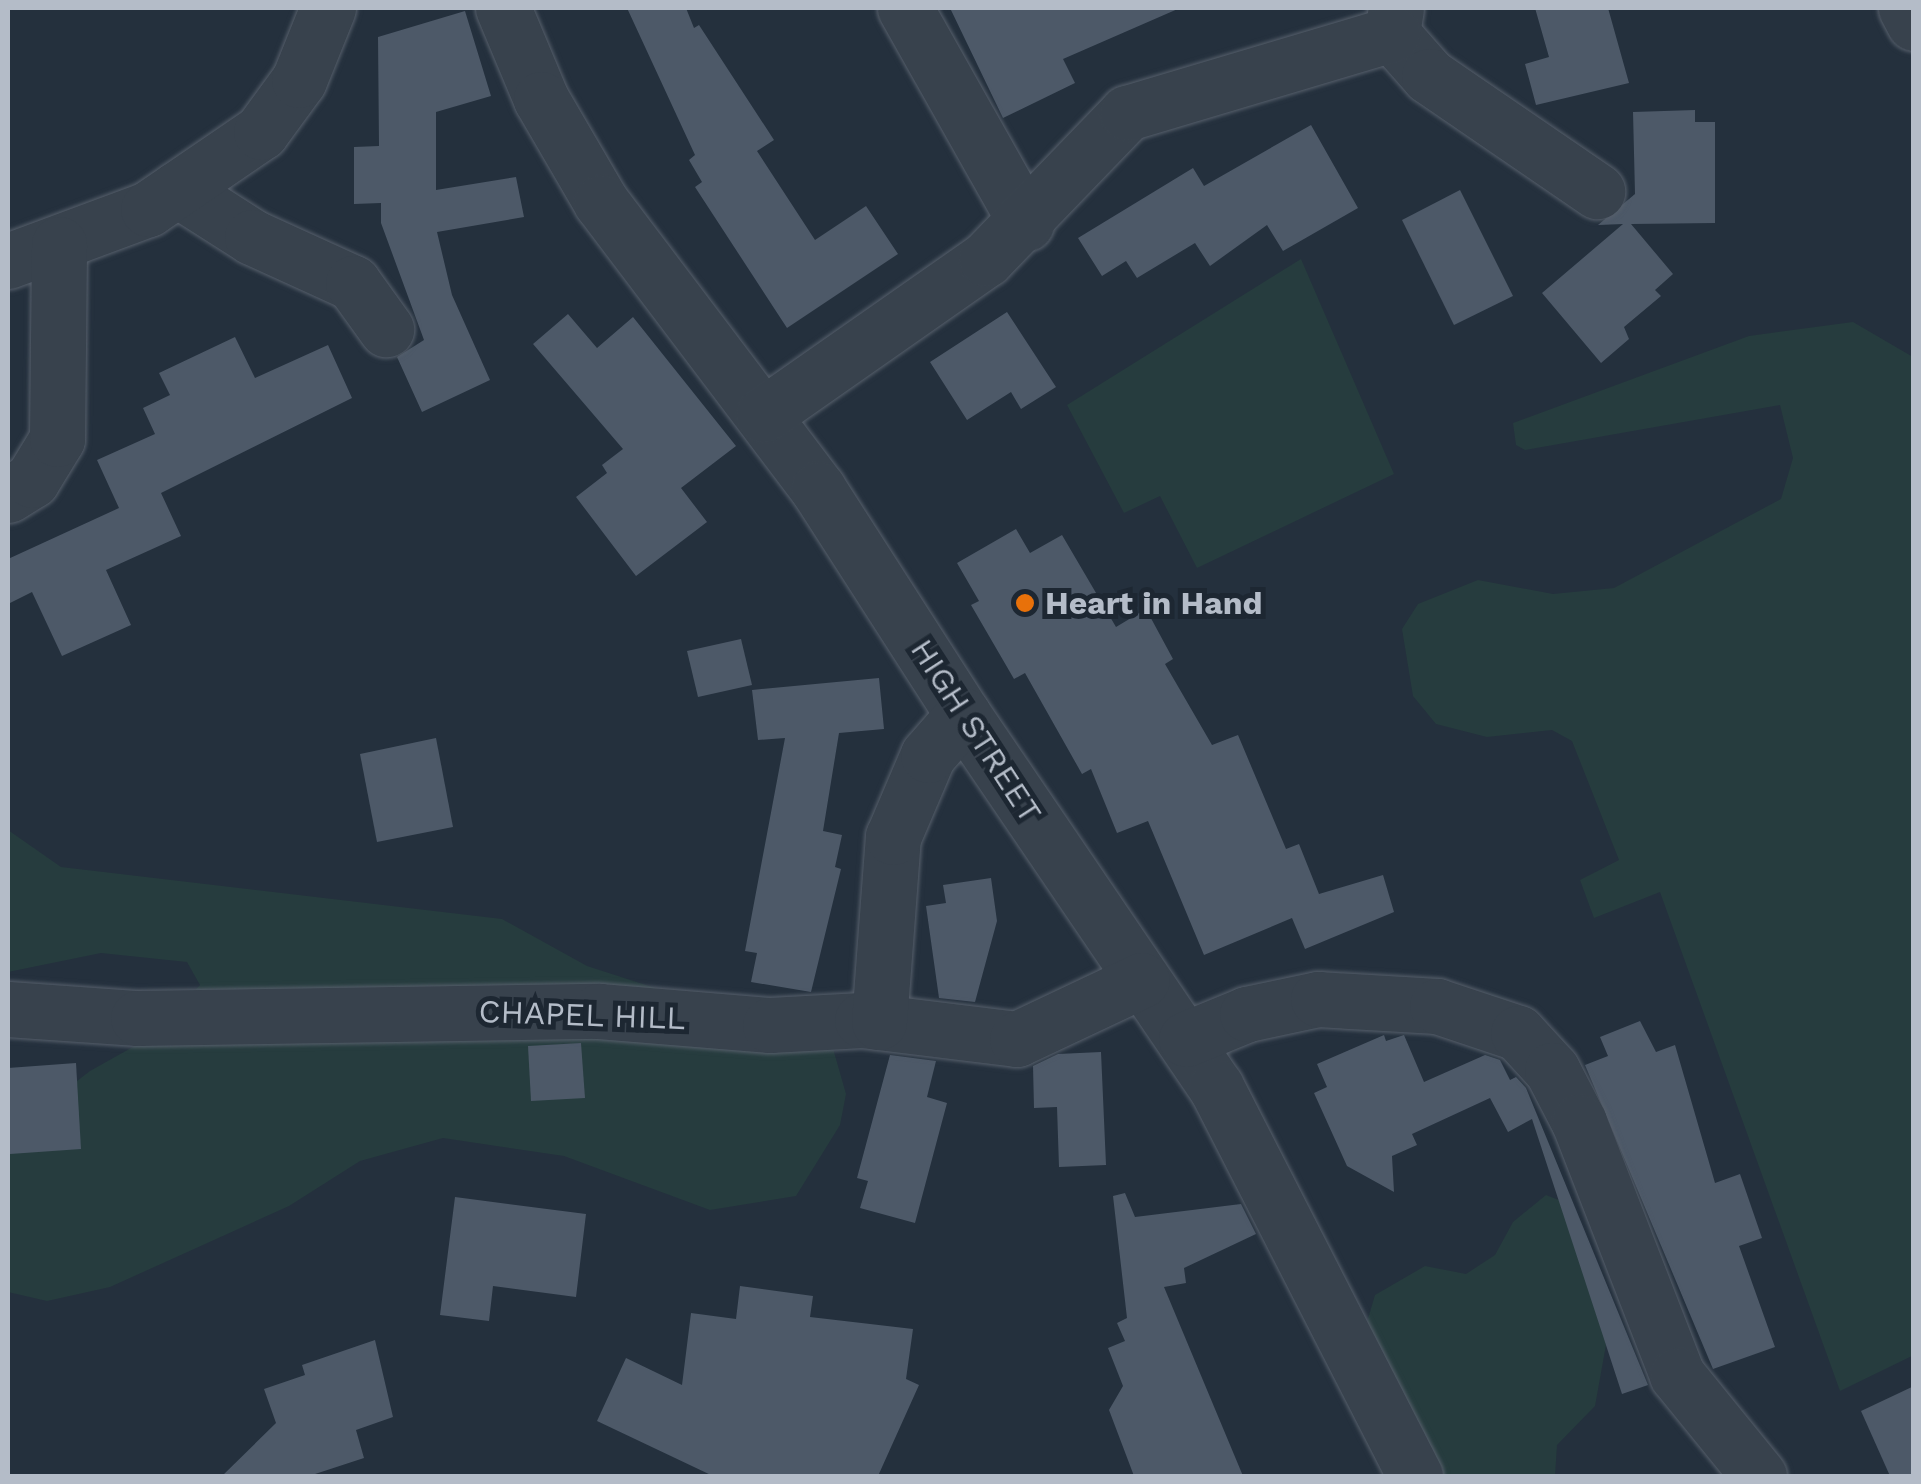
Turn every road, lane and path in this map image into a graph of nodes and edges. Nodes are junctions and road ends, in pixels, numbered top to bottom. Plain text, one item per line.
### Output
1 (328, 8) edge
2 (503, 8) edge
3 (905, 8) edge
4 (1906, 8) edge
5 (1394, 21) edge
6 (1914, 23) edge
7 (177, 189) junction
8 (1597, 190) dead end
9 (1026, 223) junction
10 (59, 244) junction
11 (8, 261) edge
12 (386, 330) dead end
13 (763, 415) junction
14 (8, 495) edge
15 (963, 715) junction
16 (1142, 980) junction
17 (8, 1009) edge
18 (879, 1022) junction
19 (1186, 1039) junction
20 (1415, 1476) edge
21 (1759, 1476) edge

1 - 7 street
2 - 13 street, HIGH STREET
3 - 9 street
4 - 6 street
5 - 8 street
5 - 9 street
7 - 10 street
7 - 12 street
9 - 13 street
10 - 11 street
10 - 14 street
13 - 15 street, HIGH STREET
15 - 16 street, HIGH STREET
15 - 18 street
16 - 18 street, CHAPEL HILL
16 - 19 street, HIGH STREET
17 - 18 street, CHAPEL HILL
19 - 20 street, HIGH STREET
19 - 21 street

